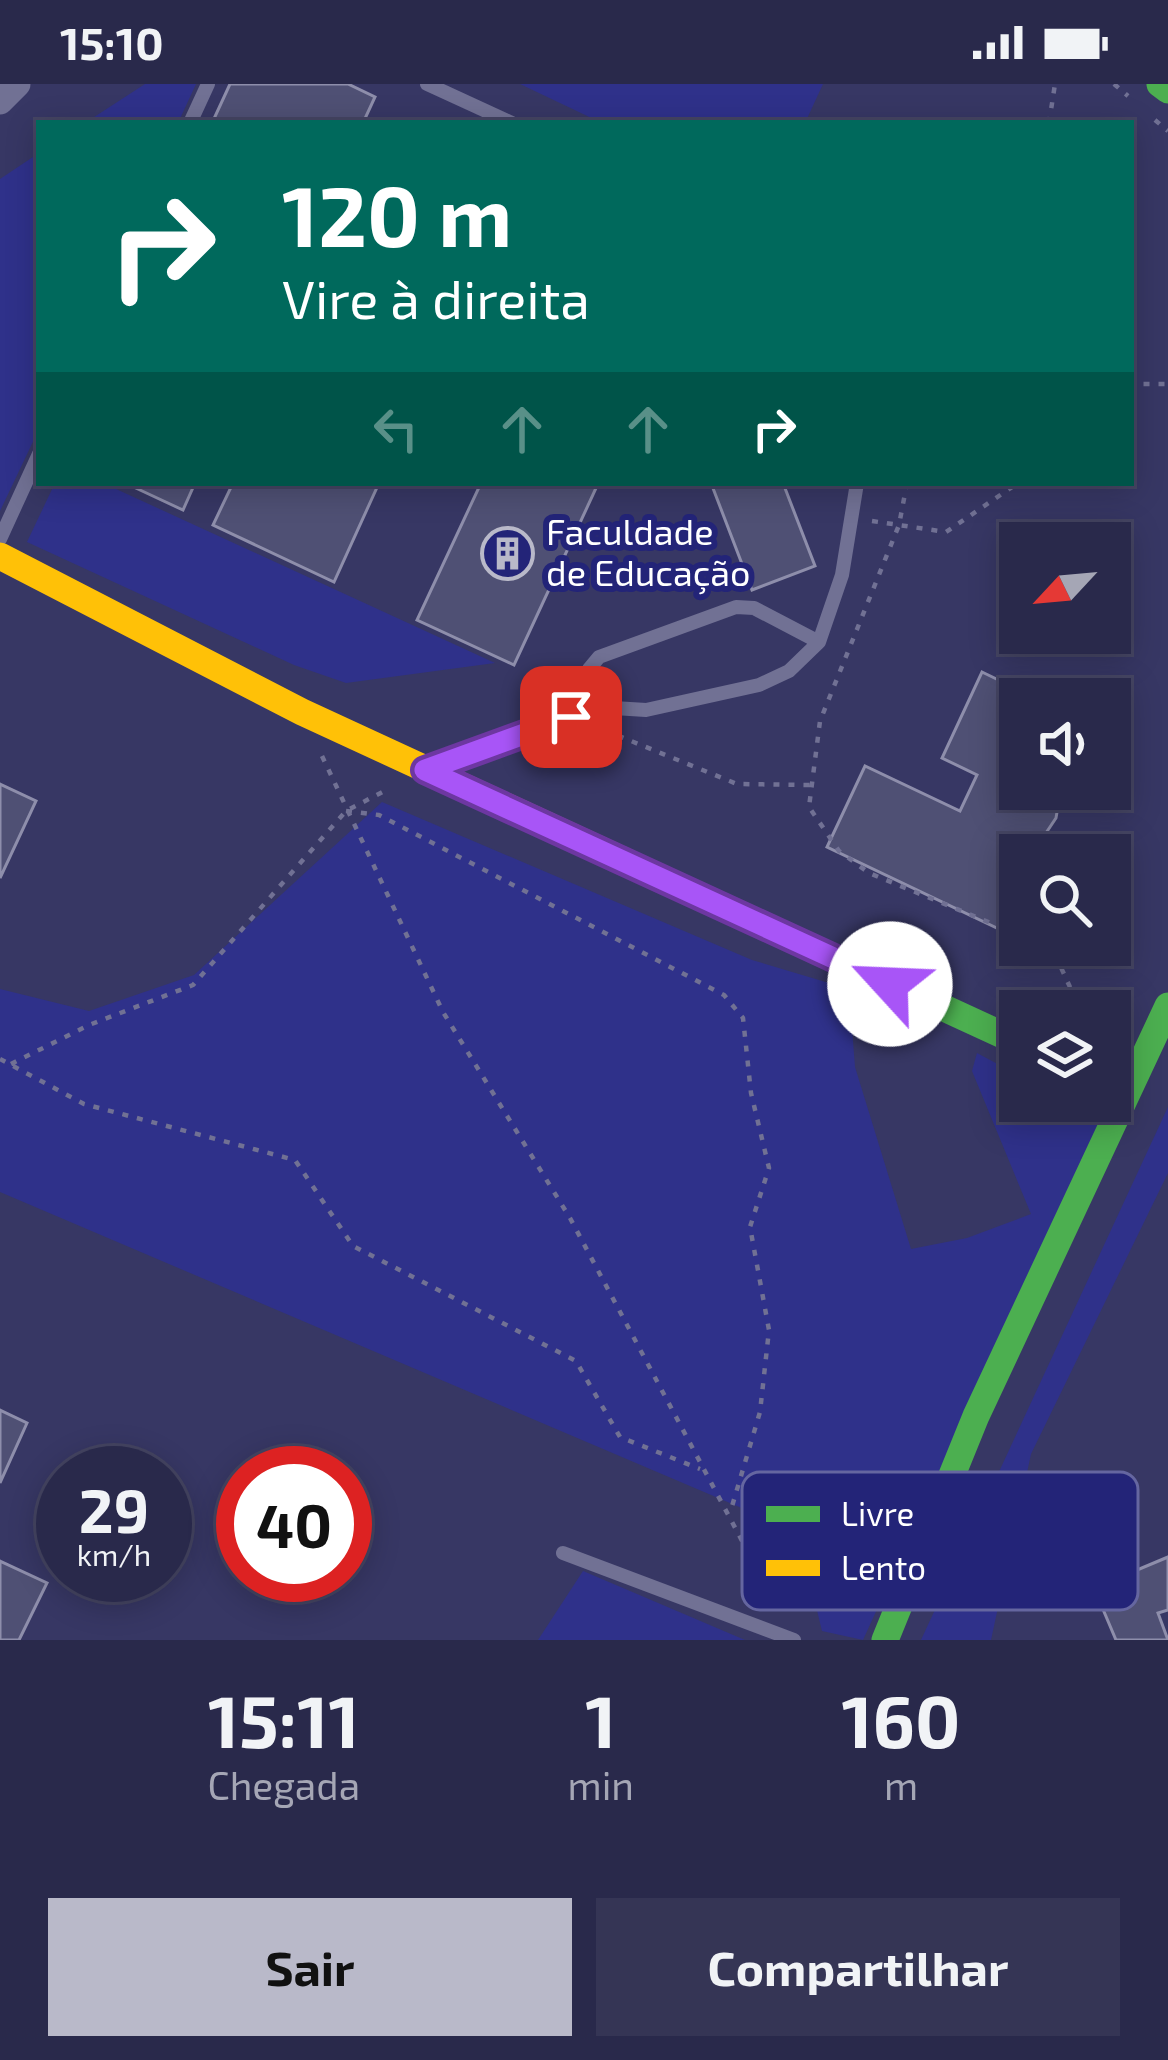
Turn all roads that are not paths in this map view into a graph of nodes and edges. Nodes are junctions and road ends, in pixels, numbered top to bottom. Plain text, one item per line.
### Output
1 (17, 84) edge
2 (208, 84) edge
3 (428, 84) edge
4 (1160, 84) edge
5 (1168, 90) edge
6 (0, 101) edge
7 (191, 120) edge
8 (506, 120) edge
9 (36, 461) edge
10 (857, 486) edge
11 (0, 539) edge
12 (0, 556) edge
13 (819, 642) junction
14 (598, 707) junction
15 (425, 770) junction
16 (1168, 1006) edge
17 (999, 1033) edge
18 (1131, 1068) edge
19 (1104, 1122) edge
20 (953, 1472) edge
21 (563, 1553) dead end
22 (897, 1610) edge
23 (794, 1640) edge
24 (885, 1640) edge

1 - 6 street
2 - 7 lane
3 - 8 lane
4 - 5 street
9 - 11 lane
10 - 13 lane
12 - 15 street
13 - 14 lane
13 - 14 lane
14 - 15 lane
15 - 17 street
16 - 18 street
19 - 20 street
21 - 23 lane
22 - 24 street

